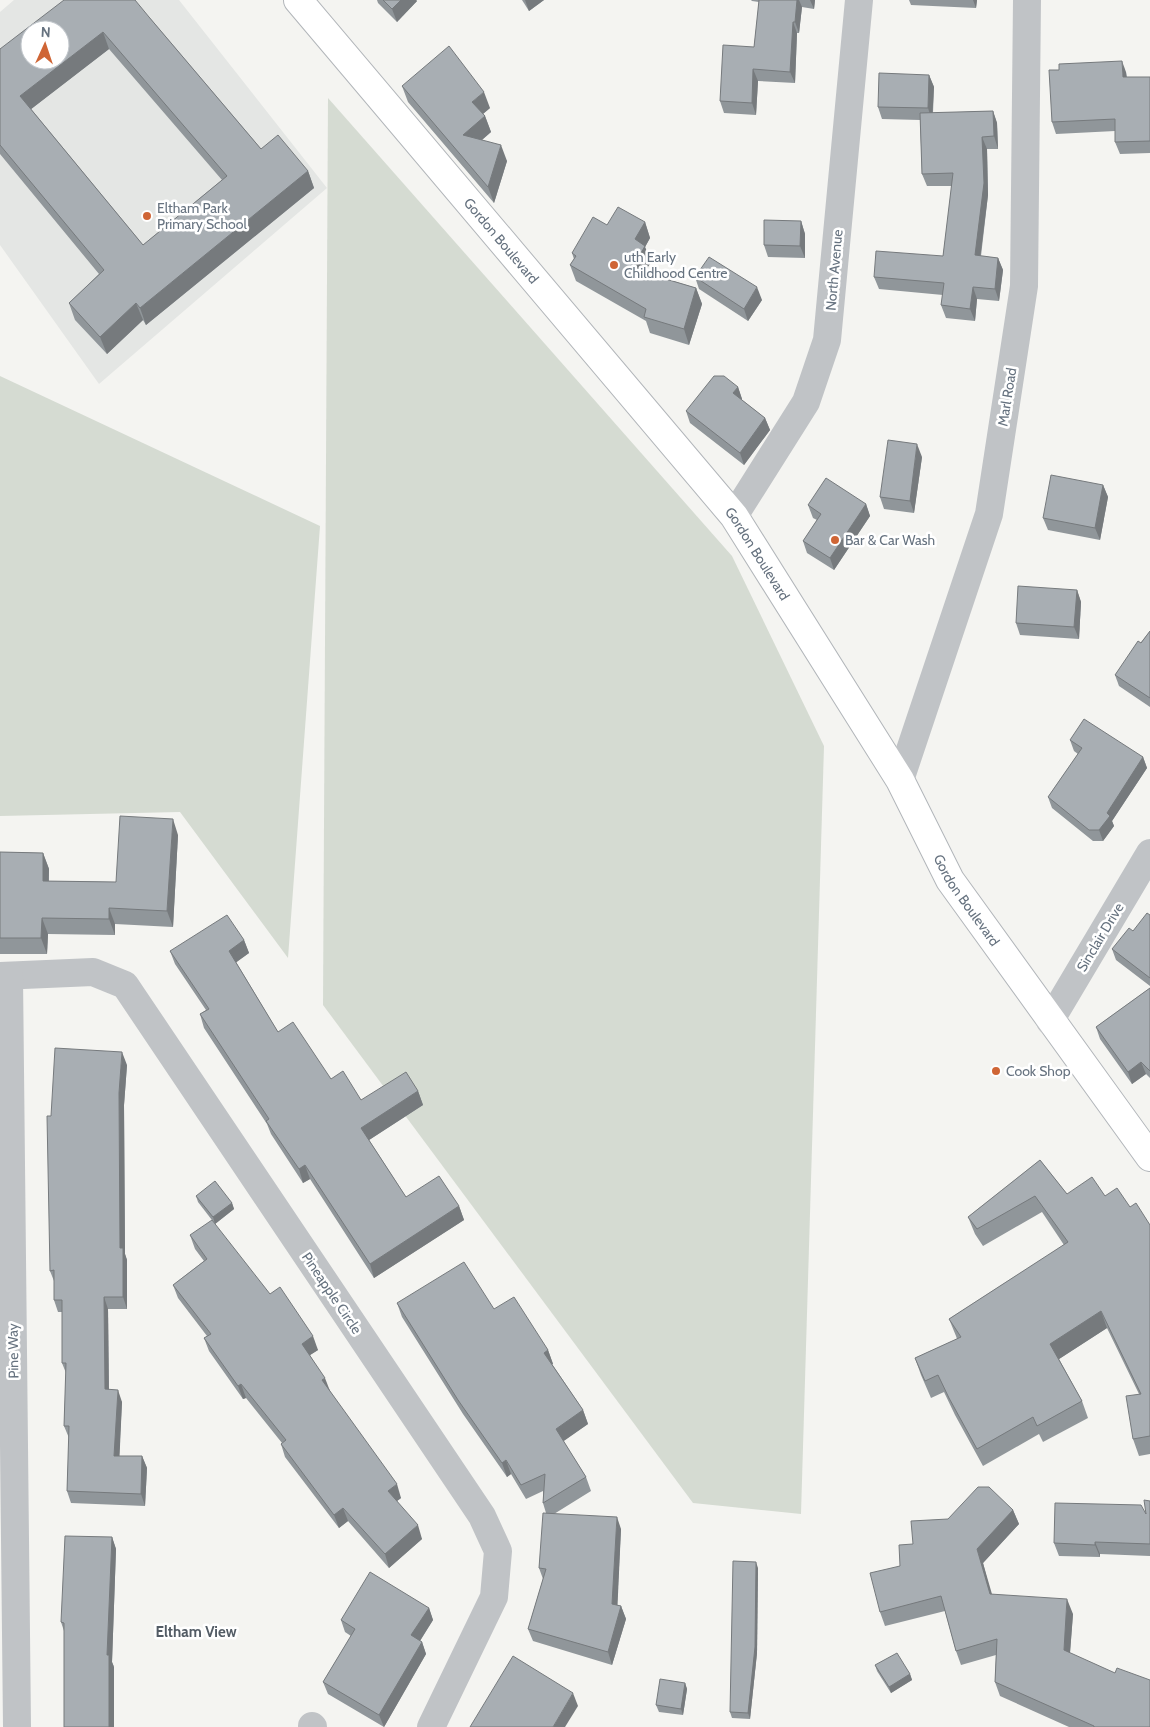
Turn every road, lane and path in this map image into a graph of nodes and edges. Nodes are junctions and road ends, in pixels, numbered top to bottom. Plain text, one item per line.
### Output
1 (298, 0) edge
2 (859, 0) edge
3 (1027, 0) edge
4 (734, 516) junction
5 (900, 780) junction
6 (1150, 853) edge
7 (4, 976) edge
8 (1050, 1020) junction
9 (1150, 1157) edge
10 (17, 1727) edge
11 (431, 1727) edge

1 - 4 street, Gordon Boulevard
2 - 4 street, North Avenue
3 - 5 street, Marl Road
4 - 5 street, Gordon Boulevard
5 - 8 street, Gordon Boulevard
6 - 8 street, Sinclair Drive
7 - 10 street, Pine Way
7 - 11 street, Pineapple Circle
8 - 9 street, Gordon Boulevard

